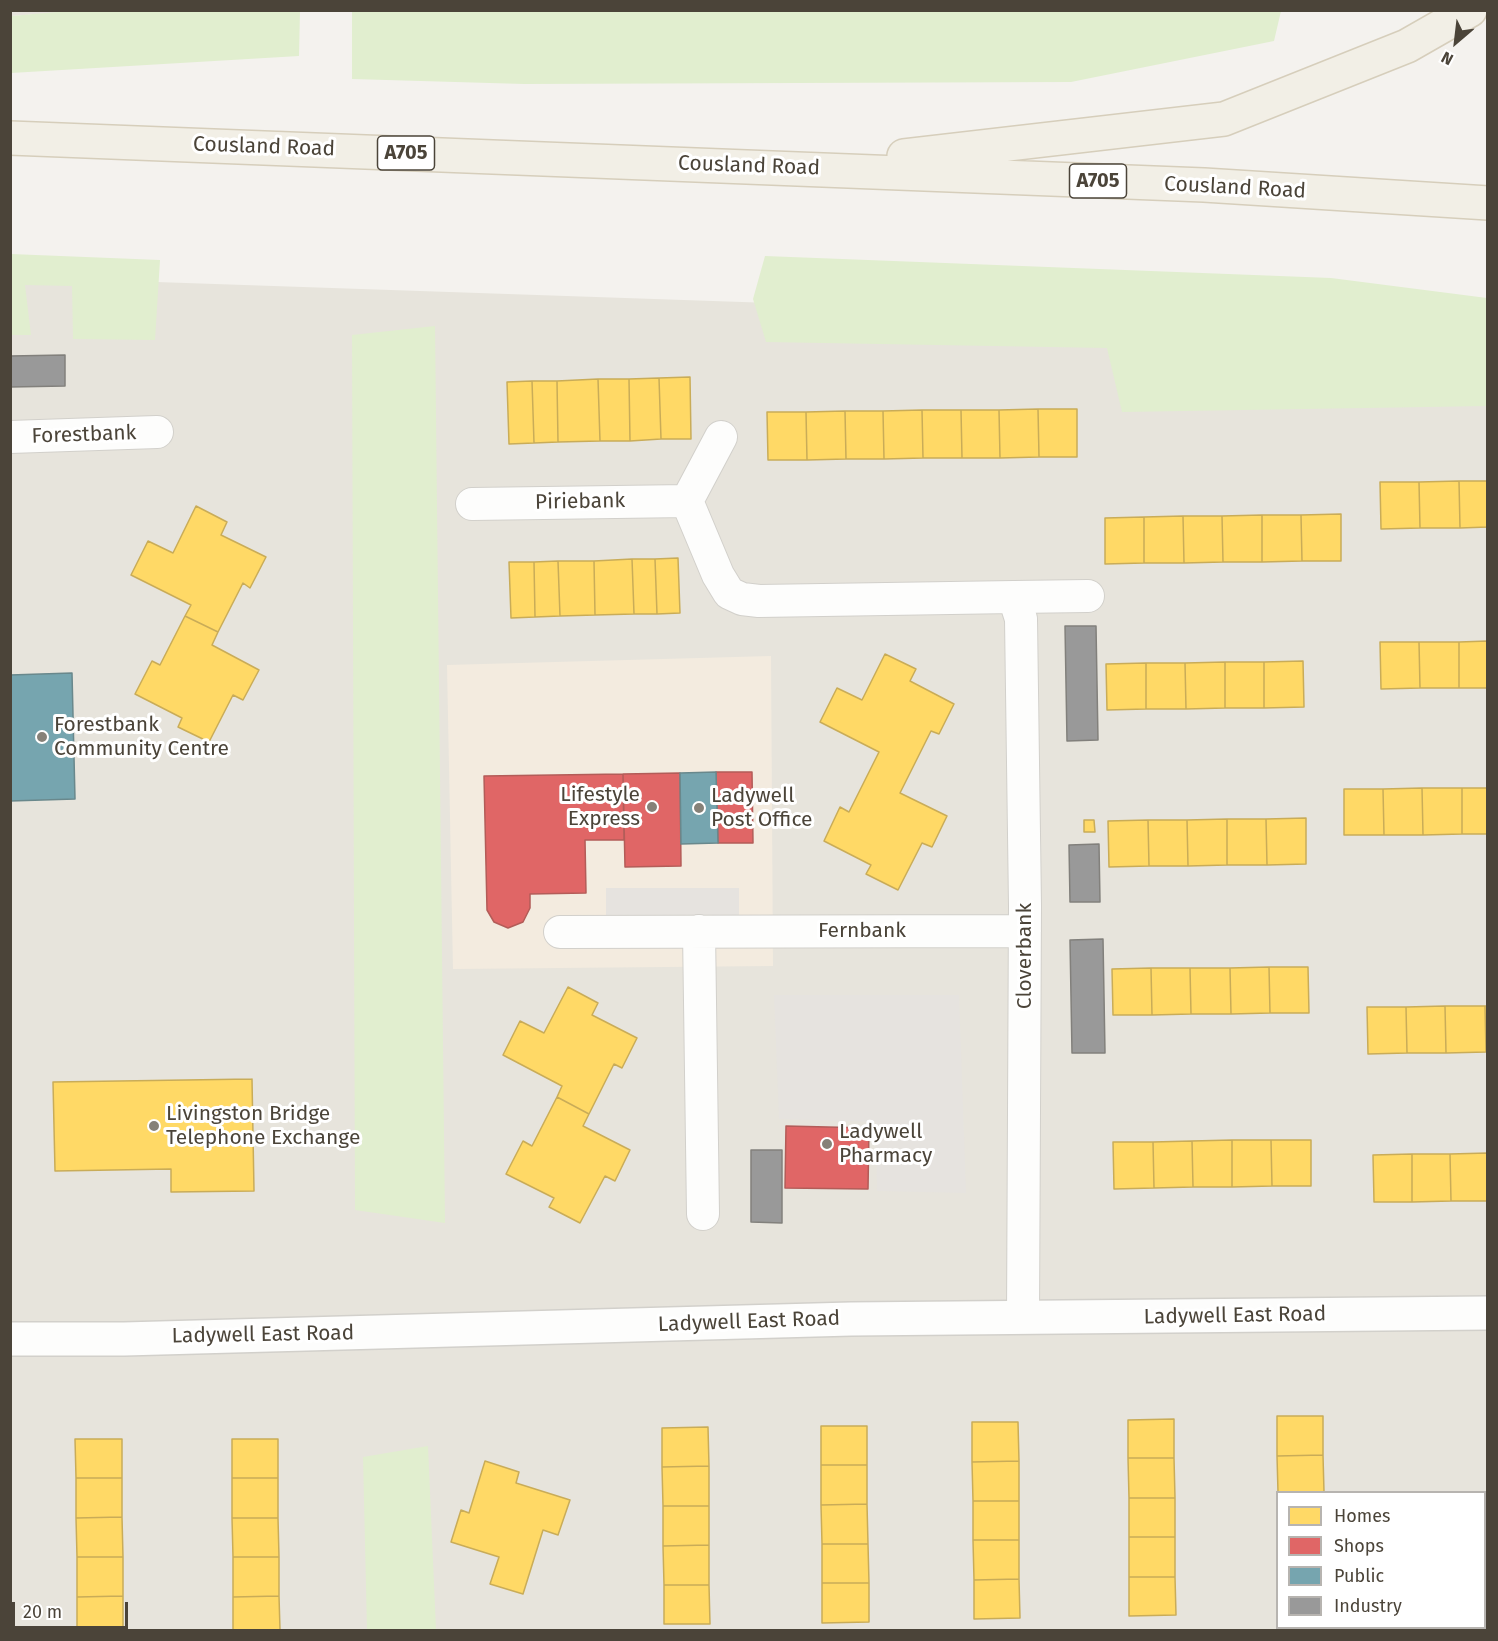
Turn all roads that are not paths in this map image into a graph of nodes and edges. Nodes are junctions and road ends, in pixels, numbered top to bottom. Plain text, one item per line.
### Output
1 (1470, 10) edge
2 (10, 138) edge
3 (801, 168) junction
4 (1396, 198) junction
5 (1488, 203) edge
6 (1488, 226) edge
7 (157, 432) dead end
8 (10, 437) edge
9 (721, 437) dead end
10 (687, 501) junction
11 (472, 504) dead end
12 (1088, 596) dead end
13 (1014, 597) junction
14 (1025, 931) junction
15 (560, 932) dead end
16 (699, 932) junction
17 (703, 1214) dead end
18 (1488, 1313) edge
19 (1023, 1316) junction
20 (10, 1339) edge

1 - 3 main road
2 - 3 main road, Cousland Road / A705
3 - 4 main road, Cousland Road / A705
4 - 5 main road, Cousland Road / A705
4 - 6 main road
7 - 8 street, Forestbank
9 - 10 street
10 - 11 street, Piriebank
10 - 13 street
12 - 13 street
13 - 14 street, Cloverbank
14 - 16 street, Fernbank
14 - 19 street, Cloverbank
15 - 16 street, Fernbank
16 - 17 street
18 - 19 street, Ladywell East Road
19 - 20 street, Ladywell East Road

